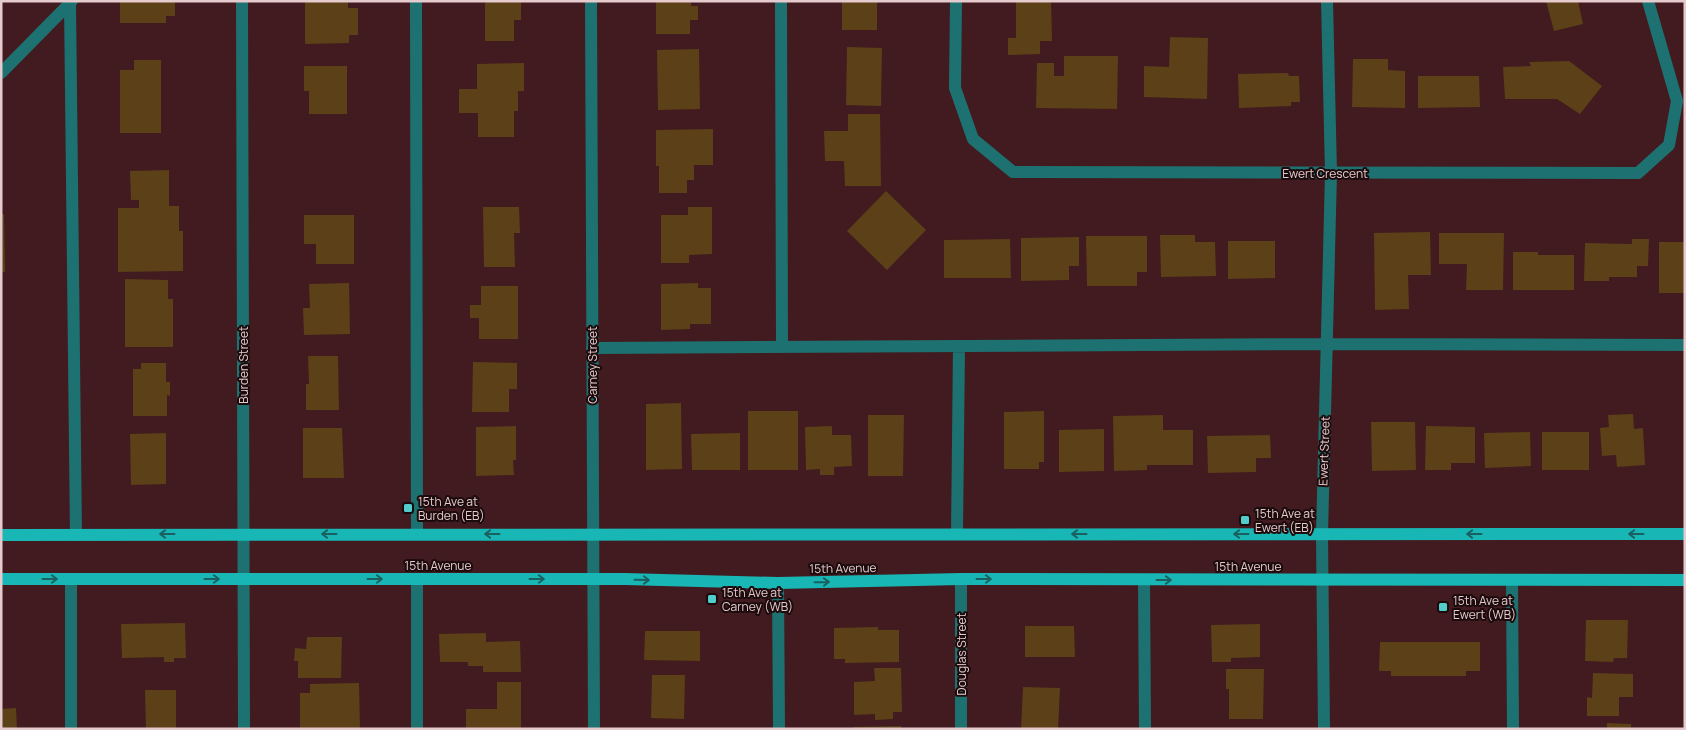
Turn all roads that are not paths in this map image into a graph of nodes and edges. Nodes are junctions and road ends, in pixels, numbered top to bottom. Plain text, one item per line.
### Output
1 (242, 1) edge
2 (416, 1) edge
3 (591, 1) edge
4 (781, 1) edge
5 (956, 1) edge
6 (1327, 1) edge
7 (1648, 1) edge
8 (71, 2) edge
9 (1, 73) edge
10 (1330, 173) junction
11 (1328, 344) junction
12 (1685, 345) edge
13 (782, 346) junction
14 (959, 346) junction
15 (592, 348) junction
16 (244, 534) junction
17 (417, 534) junction
18 (593, 534) junction
19 (957, 534) junction
20 (1322, 534) junction
21 (1685, 534) edge
22 (1, 535) edge
23 (76, 535) junction
24 (1, 579) edge
25 (71, 579) junction
26 (245, 579) junction
27 (417, 579) junction
28 (593, 579) junction
29 (961, 579) junction
30 (1144, 580) junction
31 (1322, 580) junction
32 (1512, 580) junction
33 (1685, 580) edge
34 (778, 583) junction
35 (71, 729) edge
36 (244, 729) edge
37 (417, 729) edge
38 (594, 729) edge
39 (779, 729) edge
40 (961, 729) edge
41 (1145, 729) edge
42 (1324, 729) edge
43 (1513, 729) edge

1 - 16 street, Burden Street
2 - 17 street
3 - 15 street, Carney Street
4 - 13 street
5 - 10 street, Ewert Crescent
6 - 10 street, Ewert Street
7 - 10 street, Ewert Crescent
8 - 9 street
8 - 23 street
10 - 11 street, Ewert Street
11 - 12 street
11 - 14 street
11 - 20 street, Ewert Street
13 - 14 street
13 - 15 street
14 - 19 street
15 - 18 street, Carney Street
17 -> 16 main road
16 -> 23 main road
16 - 26 street, Burden Street
18 -> 17 main road
18 - 19 main road
18 - 28 street, Carney Street
20 -> 19 main road
21 -> 20 main road
20 - 31 street, Ewert Street
22 - 23 main road
24 -> 25 main road, 15th Avenue
25 -> 26 main road, 15th Avenue
25 - 35 street
26 -> 27 main road, 15th Avenue
26 - 36 street, Burden Street
27 -> 28 main road, 15th Avenue
27 - 37 street
28 -> 34 main road, 15th Avenue
28 - 38 street, Carney Street
29 -> 30 main road, 15th Avenue
34 -> 29 main road, 15th Avenue
29 - 40 street, Douglas Street
30 -> 31 main road, 15th Avenue
30 - 41 street
31 - 32 main road, 15th Avenue
31 - 42 street, Ewert Street
32 - 33 main road, 15th Avenue
32 - 43 street
34 - 39 street

